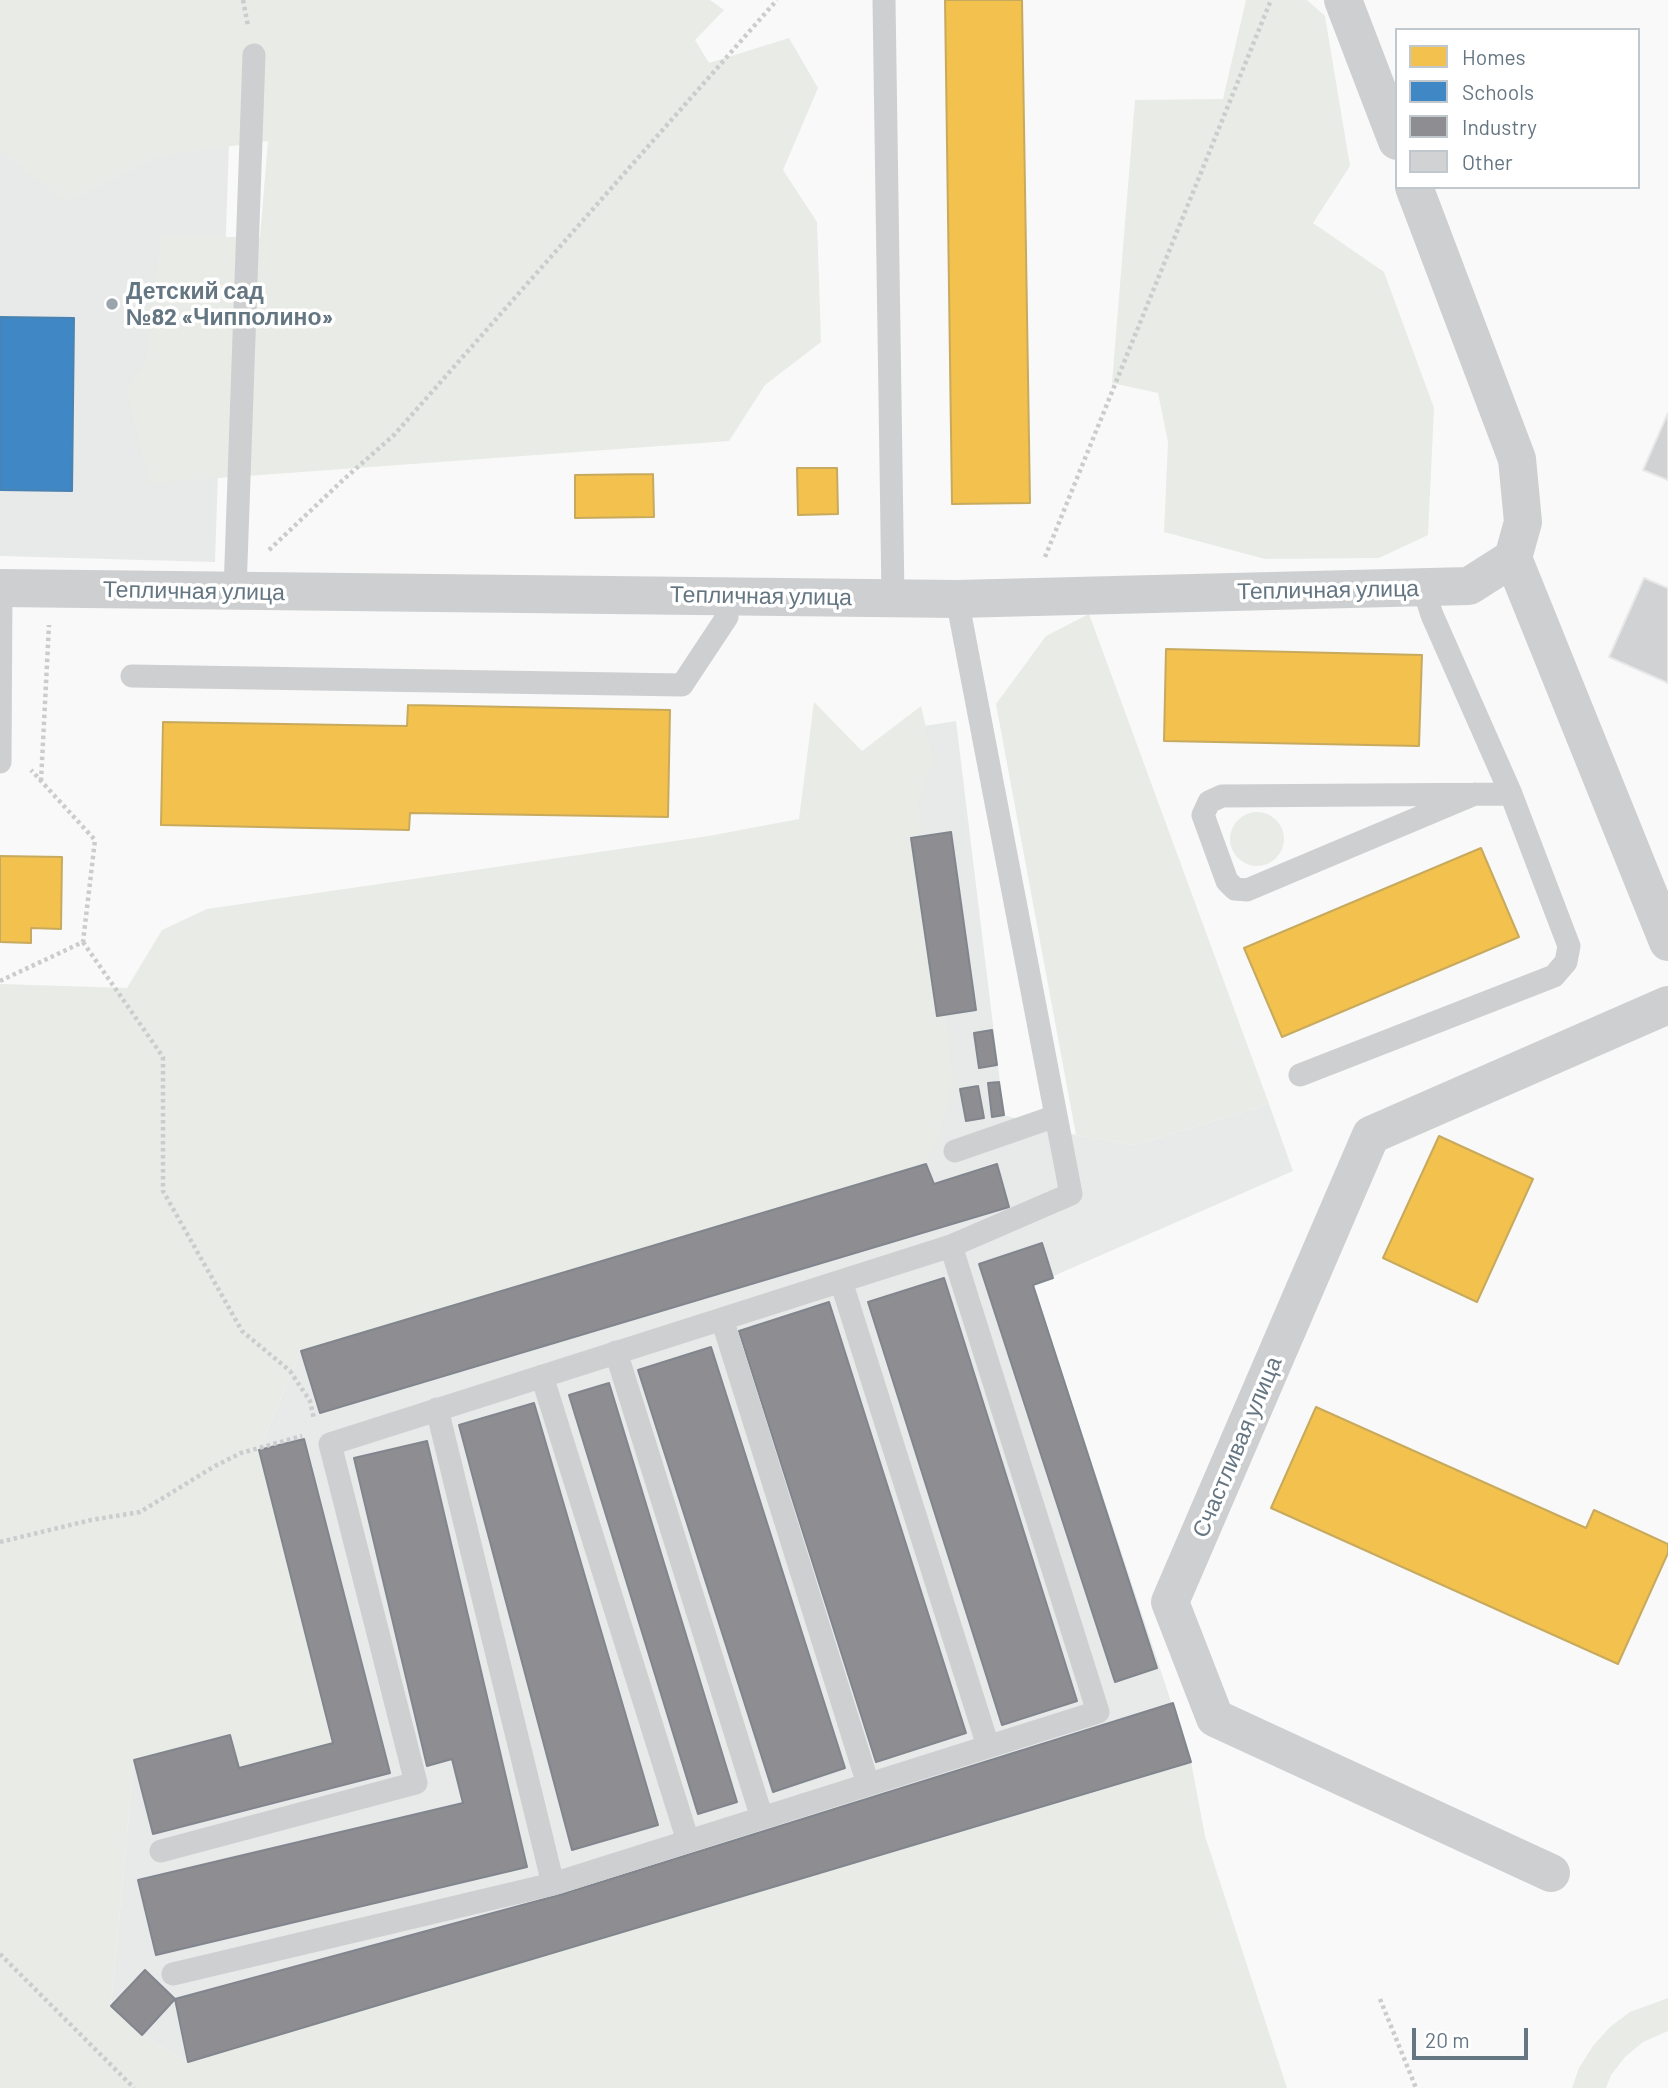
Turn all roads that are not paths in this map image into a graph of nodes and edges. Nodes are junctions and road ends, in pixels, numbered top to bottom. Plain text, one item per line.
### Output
1 (884, 0) edge
2 (1343, 0) edge
3 (254, 55) dead end
4 (1395, 136) edge
5 (1415, 189) edge
6 (1513, 558) junction
7 (1423, 587) junction
8 (0, 588) edge
9 (235, 591) junction
10 (720, 596) junction
11 (893, 597) junction
12 (957, 599) junction
13 (132, 676) dead end
14 (0, 737) edge
15 (0, 762) edge
16 (1475, 794) junction
17 (1511, 794) junction
18 (1668, 942) edge
19 (1668, 1005) edge
20 (1300, 1075) dead end
21 (1056, 1116) junction
22 (955, 1152) dead end
23 (951, 1246) junction
24 (841, 1281) junction
25 (722, 1319) junction
26 (616, 1352) junction
27 (542, 1376) junction
28 (437, 1409) junction
29 (988, 1746) junction
30 (868, 1784) junction
31 (762, 1818) junction
32 (688, 1841) junction
33 (161, 1851) dead end
34 (1551, 1873) dead end
35 (553, 1884) junction
36 (173, 1974) dead end

1 - 11 lane
2 - 4 street
3 - 9 lane
5 - 6 street
6 - 7 street, Тепличная улица
6 - 18 street
7 - 12 street, Тепличная улица
7 - 17 lane
8 - 9 street, Тепличная улица
8 - 14 lane
9 - 10 street, Тепличная улица
10 - 11 street, Тепличная улица
10 - 13 lane
11 - 12 street, Тепличная улица
12 - 21 lane
14 - 15 lane
16 - 16 lane
16 - 17 lane
17 - 20 lane
19 - 34 street, Счастливая улица
21 - 22 lane
21 - 23 lane
23 - 24 lane
23 - 29 lane
24 - 25 lane
24 - 29 lane
25 - 26 lane
25 - 30 lane
26 - 27 lane
26 - 31 lane
27 - 28 lane
27 - 32 lane
28 - 33 lane
28 - 35 lane
29 - 30 lane
30 - 31 lane
31 - 32 lane
32 - 35 lane
35 - 36 lane

